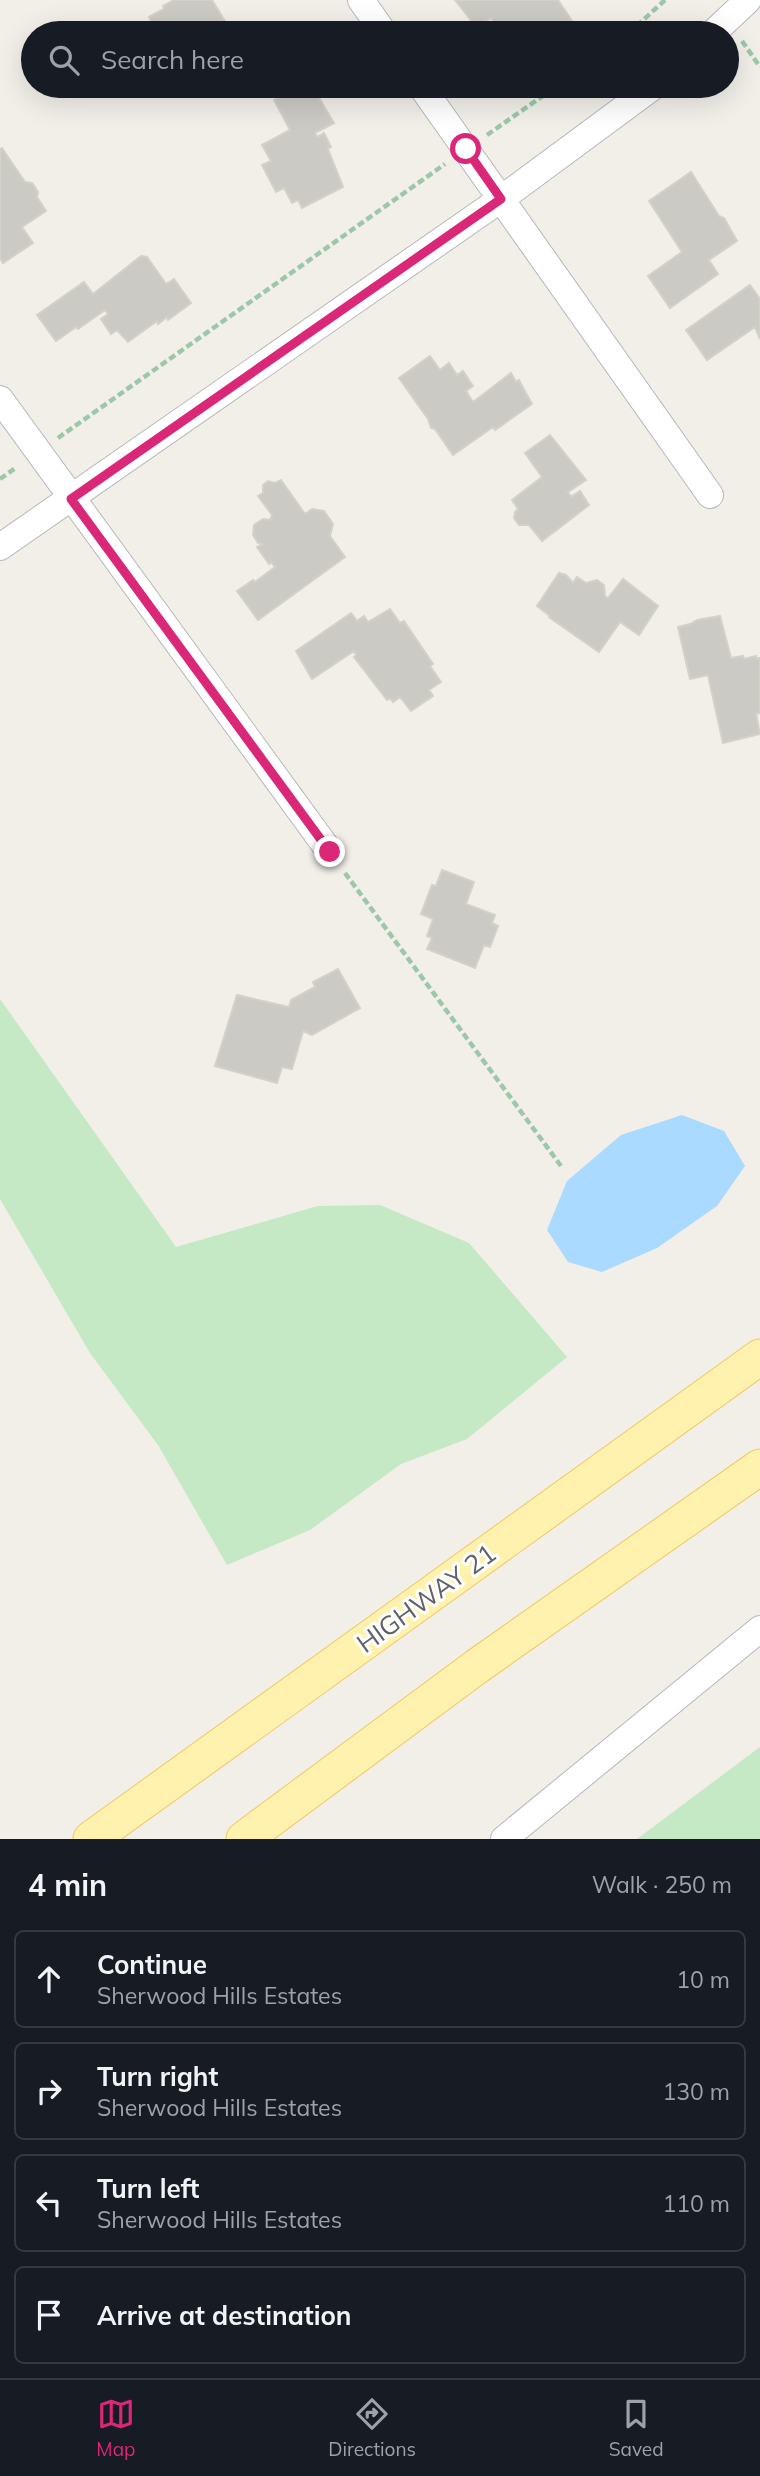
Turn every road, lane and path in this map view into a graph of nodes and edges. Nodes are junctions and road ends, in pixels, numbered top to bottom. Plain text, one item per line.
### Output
1 (361, 0) edge
2 (665, 0) edge
3 (748, 0) edge
4 (376, 21) edge
5 (642, 21) edge
6 (726, 21) edge
7 (429, 98) edge
8 (540, 98) edge
9 (638, 98) edge
10 (486, 135) dead end
11 (446, 163) dead end
12 (501, 199) junction
13 (0, 399) edge
14 (51, 443) dead end
15 (19, 466) dead end
16 (0, 478) edge
17 (710, 495) dead end
18 (71, 499) junction
19 (0, 547) edge
20 (330, 852) joint
21 (561, 1166) dead end
22 (760, 1357) edge
23 (760, 1467) edge
24 (760, 1629) edge
25 (92, 1839) edge
26 (244, 1839) edge
27 (504, 1839) edge

1 - 4 street
2 - 5 path
3 - 6 street
7 - 12 street
8 - 10 path
9 - 12 street
11 - 14 path
12 - 17 street
12 - 18 street
13 - 18 street
15 - 16 path
18 - 19 street
18 - 20 street
20 - 21 path
22 - 25 main road, HIGHWAY 21
23 - 26 main road
24 - 27 street

